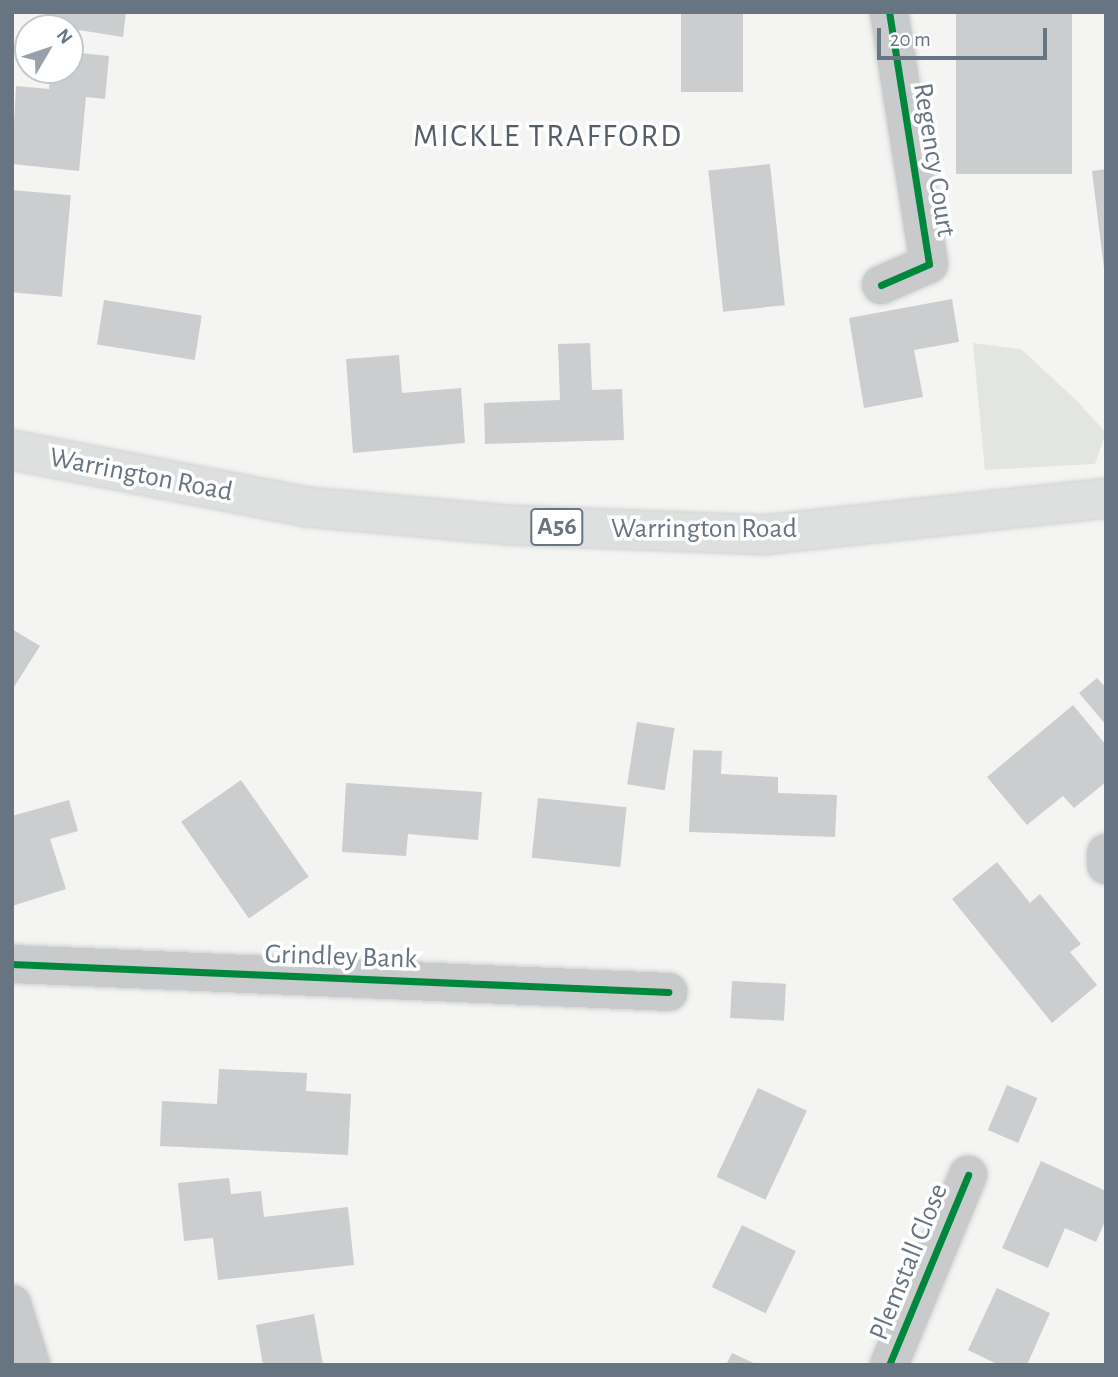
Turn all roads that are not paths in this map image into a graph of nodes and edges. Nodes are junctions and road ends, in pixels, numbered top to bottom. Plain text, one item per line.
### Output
1 (889, 12) edge
2 (881, 285) dead end
3 (12, 450) edge
4 (1106, 498) edge
5 (1106, 853) edge
6 (1106, 865) edge
7 (12, 964) edge
8 (668, 992) dead end
9 (968, 1175) dead end
10 (12, 1304) edge
11 (31, 1365) edge
12 (889, 1365) edge

1 - 2 street, Regency Court
3 - 4 main road, Warrington Road / A56
5 - 6 street
7 - 8 street, Grindley Bank
9 - 12 street, Plemstall Close
10 - 11 street

